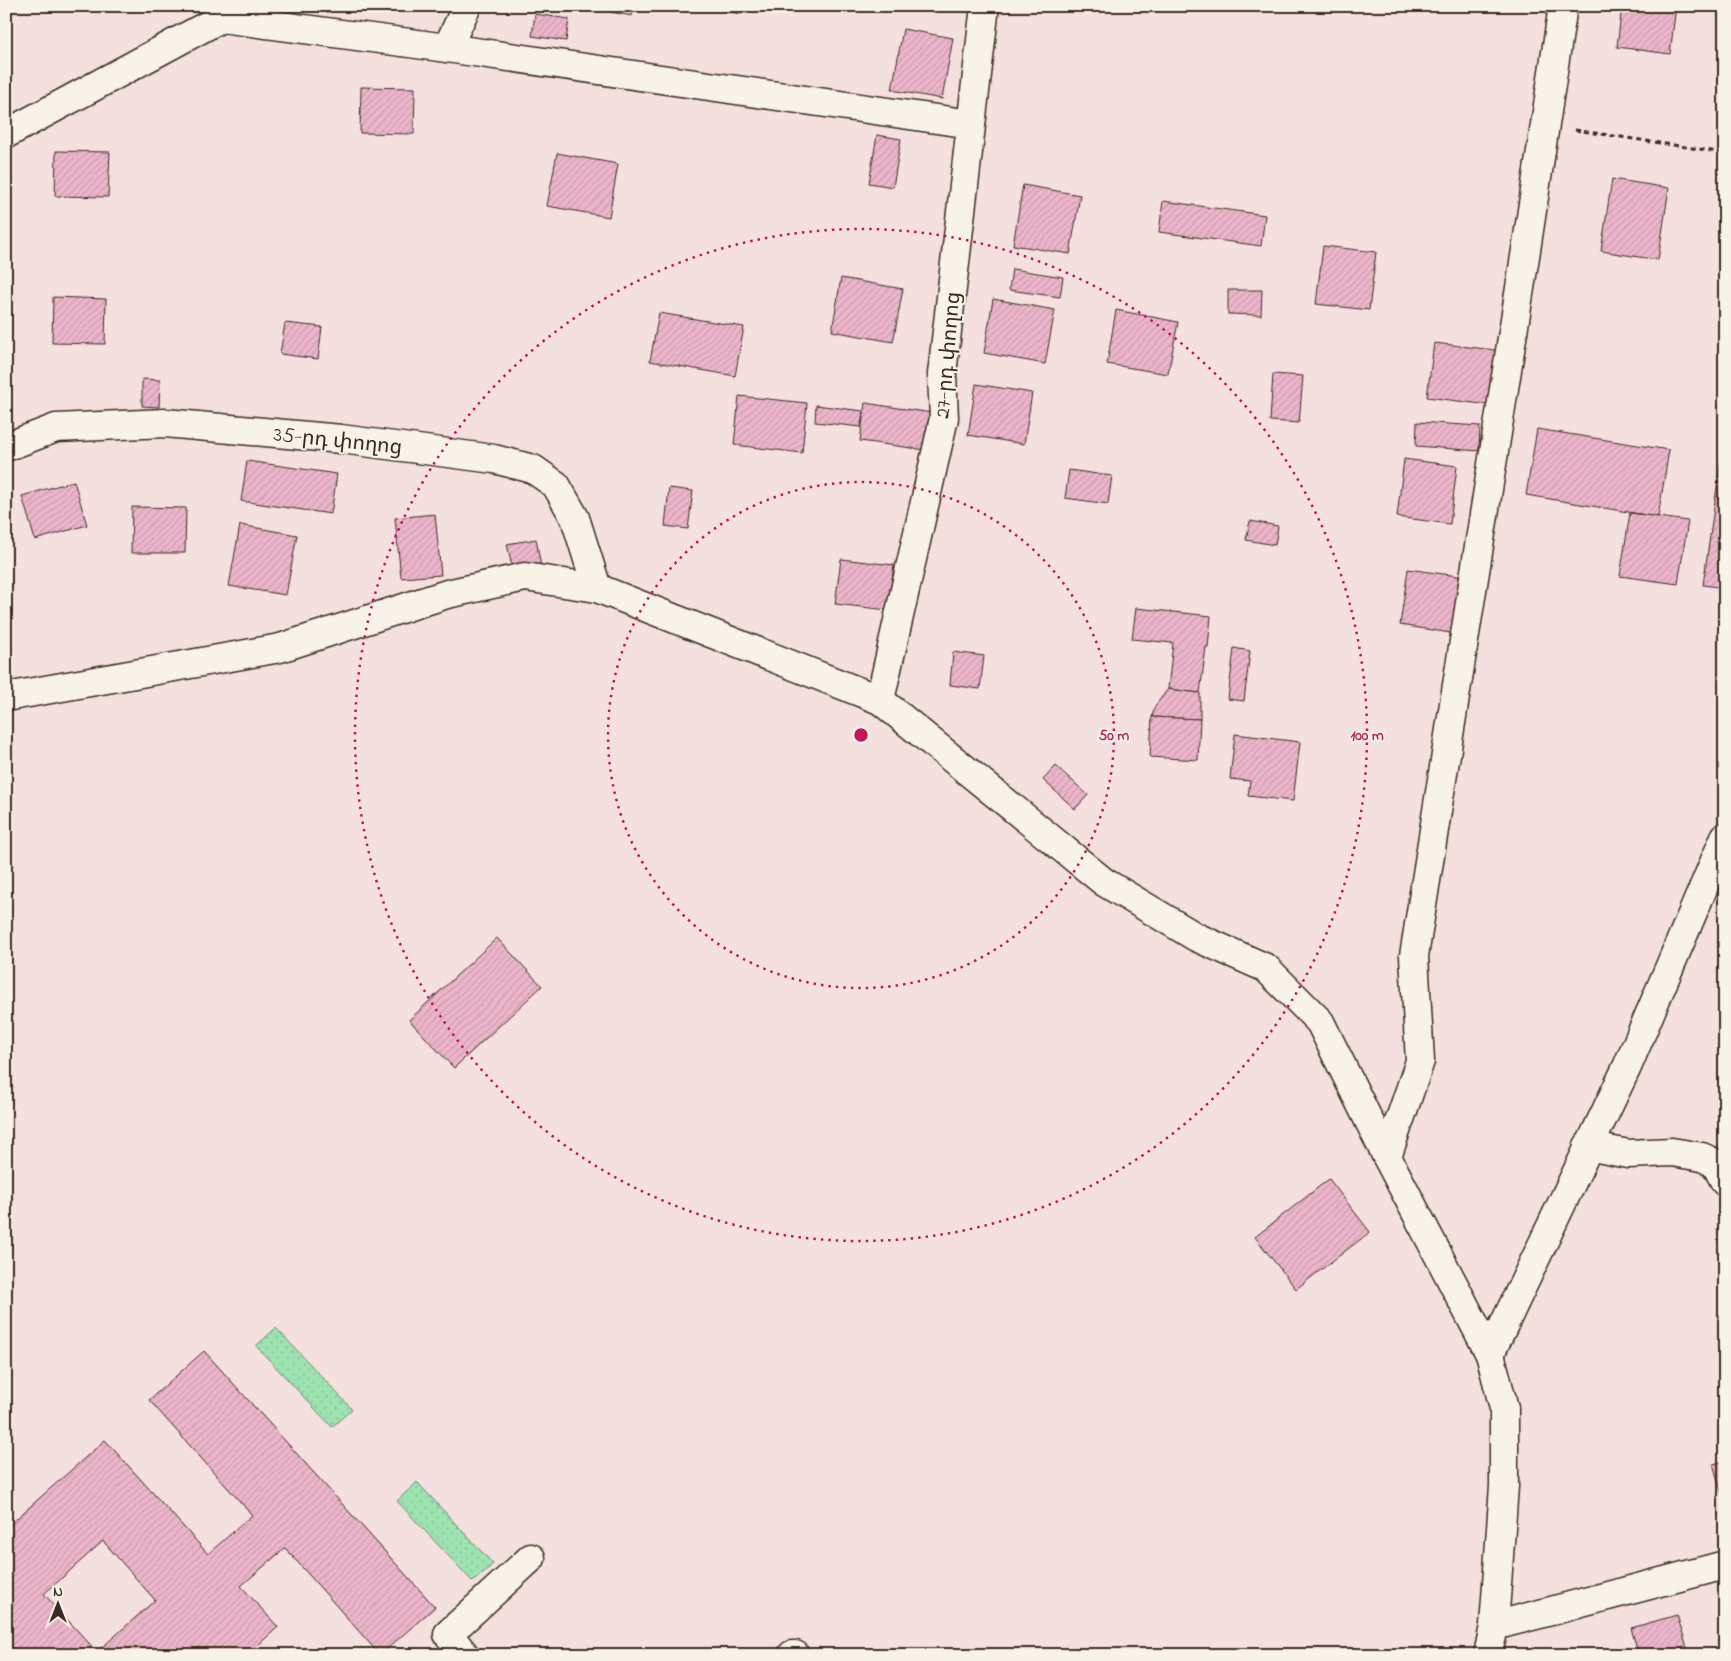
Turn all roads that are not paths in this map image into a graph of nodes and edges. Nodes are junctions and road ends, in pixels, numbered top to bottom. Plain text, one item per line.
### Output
1 (467, 6) edge
2 (985, 6) edge
3 (1563, 6) edge
4 (447, 48) junction
5 (971, 124) junction
6 (6, 134) edge
7 (6, 447) edge
8 (597, 588) junction
9 (6, 697) edge
10 (880, 700) junction
11 (1725, 837) edge
12 (1588, 1146) junction
13 (1387, 1157) junction
14 (1725, 1182) edge
15 (1490, 1354) junction
16 (531, 1558) dead end
17 (1725, 1565) edge
18 (1494, 1626) junction
19 (465, 1655) edge
20 (1488, 1655) edge

1 - 4 street
2 - 5 street, 27-րդ փողոց
3 - 13 street
4 - 5 street
4 - 6 street
5 - 10 street, 27-րդ փողոց
7 - 8 street, 35-րդ փողոց
8 - 9 street
8 - 10 street
10 - 13 street
11 - 12 street
12 - 14 street
12 - 15 street
13 - 15 street
15 - 18 street
16 - 19 street
17 - 18 street
18 - 20 street

